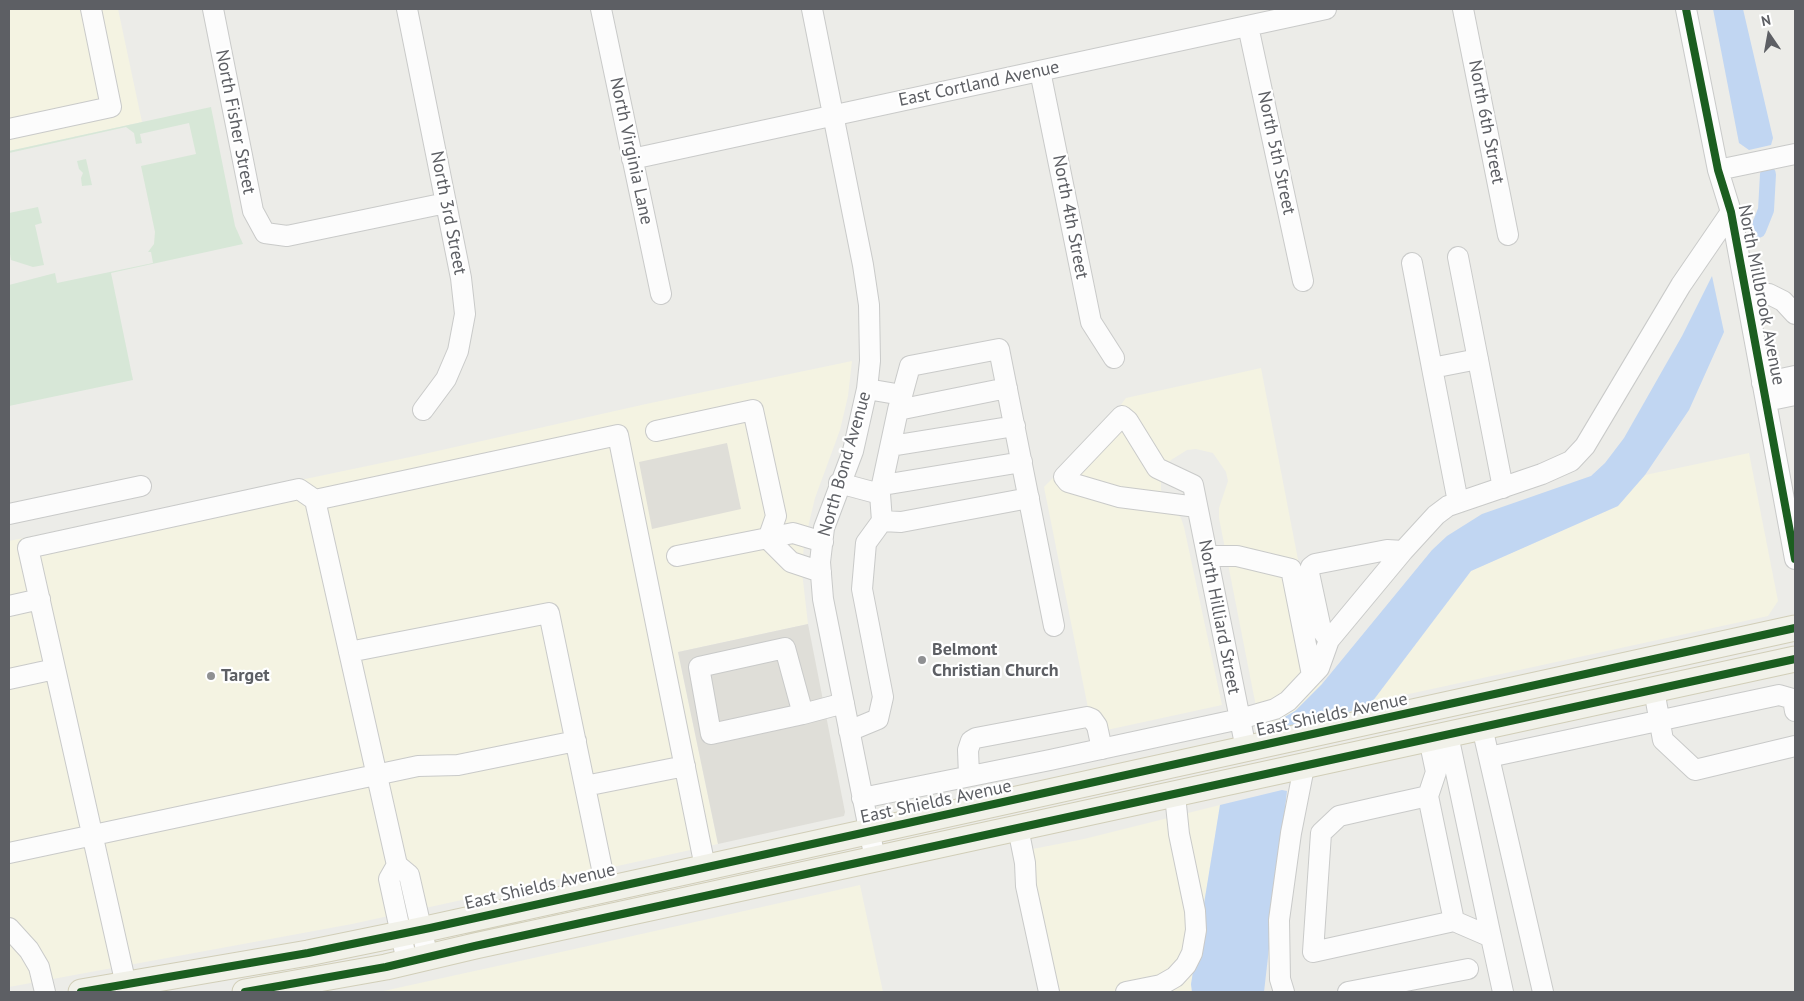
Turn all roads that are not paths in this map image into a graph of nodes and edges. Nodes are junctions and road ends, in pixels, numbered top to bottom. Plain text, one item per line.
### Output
1 (91, 9) edge
2 (213, 9) edge
3 (407, 9) edge
4 (601, 9) edge
5 (812, 9) edge
6 (1326, 9) edge
7 (1463, 9) edge
8 (1686, 9) edge
9 (1248, 26) junction
10 (1040, 71) junction
11 (832, 115) junction
12 (9, 129) edge
13 (1795, 154) edge
14 (632, 159) junction
15 (1718, 170) junction
16 (446, 203) junction
17 (1731, 212) junction
18 (1508, 235) dead end
19 (1458, 257) dead end
20 (1412, 263) dead end
21 (1303, 280) dead end
22 (661, 294) dead end
23 (1746, 297) junction
24 (1795, 314) edge
25 (1114, 358) dead end
26 (1478, 359) junction
27 (1432, 368) junction
28 (1795, 376) edge
29 (1007, 388) junction
30 (867, 389) junction
31 (1764, 392) junction
32 (1795, 395) edge
33 (900, 403) junction
34 (424, 410) dead end
35 (1015, 426) junction
36 (656, 431) dead end
37 (891, 446) junction
38 (1022, 462) junction
39 (839, 483) junction
40 (141, 486) dead end
41 (1503, 488) junction
42 (881, 489) junction
43 (1790, 497) edge
44 (1029, 498) junction
45 (315, 500) junction
46 (1458, 502) junction
47 (1197, 507) junction
48 (9, 514) edge
49 (882, 521) junction
50 (1792, 529) edge
51 (768, 539) junction
52 (822, 542) junction
53 (1402, 551) junction
54 (677, 556) dead end
55 (1208, 556) junction
56 (1795, 559) edge
57 (821, 572) junction
58 (40, 599) junction
59 (9, 606) edge
60 (1054, 626) dead end
61 (1795, 628) edge
62 (1329, 640) junction
63 (349, 652) junction
64 (1795, 659) edge
65 (55, 669) junction
66 (1312, 675) junction
67 (9, 679) edge
68 (1654, 690) junction
69 (844, 703) junction
70 (1448, 706) junction
71 (1795, 711) edge
72 (803, 714) junction
73 (1240, 719) junction
74 (1659, 719) junction
75 (1482, 727) junction
76 (849, 731) junction
77 (1438, 737) junction
78 (576, 741) junction
79 (1795, 746) edge
80 (1102, 749) junction
81 (1246, 749) junction
82 (1489, 757) junction
83 (684, 766) junction
84 (1304, 767) junction
85 (376, 775) junction
86 (970, 776) junction
87 (585, 786) junction
88 (1175, 795) junction
89 (1428, 796) junction
90 (862, 798) junction
91 (1295, 816) junction
92 (1018, 828) junction
93 (869, 832) junction
94 (1322, 833) junction
95 (92, 836) junction
96 (9, 853) edge
97 (875, 859) junction
98 (705, 867) junction
99 (606, 888) junction
100 (1454, 921) junction
101 (9, 928) edge
102 (411, 931) junction
103 (1491, 937) junction
104 (16, 945) edge
105 (418, 960) junction
106 (1468, 969) dead end
107 (126, 985) junction
108 (1174, 986) edge
109 (45, 992) edge
110 (81, 992) edge
111 (245, 992) edge
112 (1048, 992) edge
113 (1126, 992) edge
114 (1284, 992) edge
115 (1348, 992) edge
116 (1504, 992) edge
117 (1543, 992) edge

1 - 12 street
2 - 16 street, North Fisher Street
3 - 16 street, North 3rd Street
4 - 14 street, North Virginia Lane
5 - 11 street, North Bond Avenue
6 - 9 street, East Cortland Avenue
7 - 18 street, North 6th Street
8 - 15 street, North Millbrook Avenue
9 - 10 street, East Cortland Avenue
9 - 21 street, North 5th Street
10 - 11 street, East Cortland Avenue
10 - 25 street, North 4th Street
11 - 14 street, East Cortland Avenue
11 - 30 street, North Bond Avenue
13 - 15 street
14 - 22 street, North Virginia Lane
15 - 17 street, North Millbrook Avenue
16 - 34 street, North 3rd Street
17 - 23 street, North Millbrook Avenue
17 - 41 street
19 - 26 street
20 - 27 street
23 - 24 street
23 - 31 street, North Millbrook Avenue
26 - 27 street
26 - 41 street
27 - 46 street
28 - 31 street
29 - 33 street
29 - 33 street
29 - 35 street
30 - 33 street
30 - 39 street, North Bond Avenue
31 - 32 street
31 - 43 street, North Millbrook Avenue
33 - 37 street
35 - 37 street
35 - 38 street
36 - 51 street
37 - 42 street
38 - 42 street
38 - 44 street
39 - 42 street
39 - 52 street, North Bond Avenue
40 - 48 street
41 - 46 street
42 - 49 street
43 - 50 street, North Millbrook Avenue
44 - 49 street
44 - 60 street
45 - 58 street
45 - 63 street
45 - 83 street
46 - 53 street
47 - 47 street, North Hilliard Street
47 - 55 street, North Hilliard Street
49 - 76 street
50 - 56 street, North Millbrook Avenue
51 - 52 street
51 - 54 street
51 - 57 street
52 - 57 street, North Bond Avenue
53 - 62 street
53 - 62 street
55 - 66 street
55 - 73 street, North Hilliard Street
57 - 69 street, North Bond Avenue
58 - 59 street
58 - 65 street
61 - 70 main road, East Shields Avenue
62 - 66 street
63 - 78 street
63 - 85 street
64 - 68 main road
65 - 67 street
65 - 95 street
66 - 73 street
68 - 74 street
68 - 75 main road
69 - 72 street
69 - 76 street, North Bond Avenue
70 - 81 main road, East Shields Avenue
70 - 84 main road
71 - 74 street
72 - 72 street
73 - 80 street
73 - 81 street, North Hilliard Street
74 - 79 street
74 - 82 street
75 - 77 main road
75 - 82 street
76 - 90 street, North Bond Avenue
77 - 84 main road
77 - 89 street
77 - 103 street
78 - 85 street
78 - 87 street
80 - 86 street
80 - 86 street
81 - 88 main road
81 - 93 main road, East Shields Avenue
82 - 117 street
83 - 87 street
83 - 98 street
84 - 88 main road
84 - 91 street
85 - 95 street
85 - 102 street
86 - 90 street
87 - 99 street
88 - 92 main road
88 - 108 street
89 - 94 street
89 - 100 street
90 - 93 street, North Bond Avenue
91 - 94 street
91 - 114 street
92 - 97 main road
92 - 112 street
93 - 97 street, North Bond Avenue
93 - 98 main road, East Shields Avenue
94 - 100 street
95 - 96 street
95 - 107 street
97 - 105 main road
98 - 99 main road, East Shields Avenue
99 - 102 main road, East Shields Avenue
100 - 103 street
101 - 104 street
102 - 105 street
102 - 107 main road, East Shields Avenue
103 - 116 street
104 - 109 street
105 - 111 main road
106 - 115 street
107 - 110 main road, East Shields Avenue
108 - 113 street

